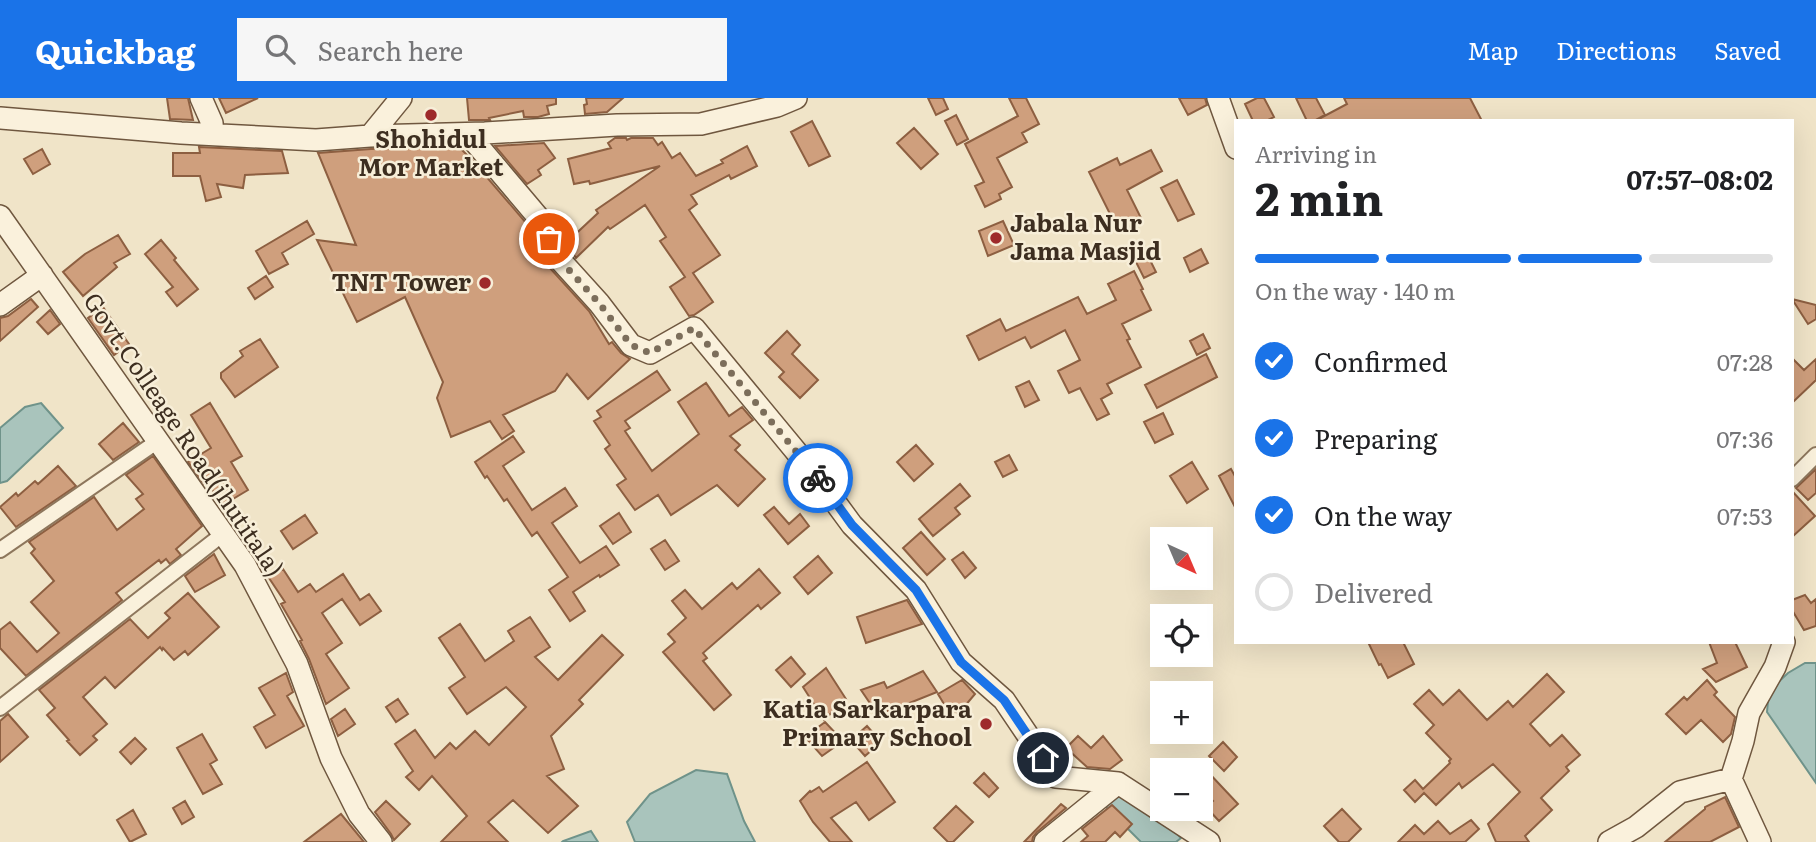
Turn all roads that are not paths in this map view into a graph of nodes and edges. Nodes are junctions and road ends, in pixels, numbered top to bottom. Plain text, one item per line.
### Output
1 (201, 98) edge
2 (401, 98) edge
3 (796, 98) edge
4 (1219, 98) edge
5 (0, 118) edge
6 (213, 134) junction
7 (467, 134) junction
8 (370, 136) junction
9 (1234, 142) edge
10 (0, 216) edge
11 (42, 275) junction
12 (0, 305) edge
13 (158, 441) junction
14 (1816, 455) edge
15 (1794, 477) edge
16 (223, 534) junction
17 (0, 550) edge
18 (1783, 644) edge
19 (0, 708) edge
20 (1731, 779) junction
21 (1118, 783) junction
22 (381, 842) edge
23 (1045, 842) edge
24 (1209, 842) edge
25 (1609, 842) edge
26 (1760, 842) edge

1 - 6 street
2 - 8 street
3 - 7 street
4 - 9 street
5 - 6 street
6 - 8 street
7 - 8 street
7 - 21 street
10 - 11 street, Govt.Colleage Road(jhutitala)
11 - 12 street
11 - 13 street, Govt.Colleage Road(jhutitala)
13 - 16 street, Govt.Colleage Road(jhutitala)
13 - 17 street
14 - 15 street
16 - 19 street
16 - 22 street, Govt.Colleage Road(jhutitala)
18 - 20 street
20 - 25 street
20 - 26 street
21 - 23 street
21 - 24 street

